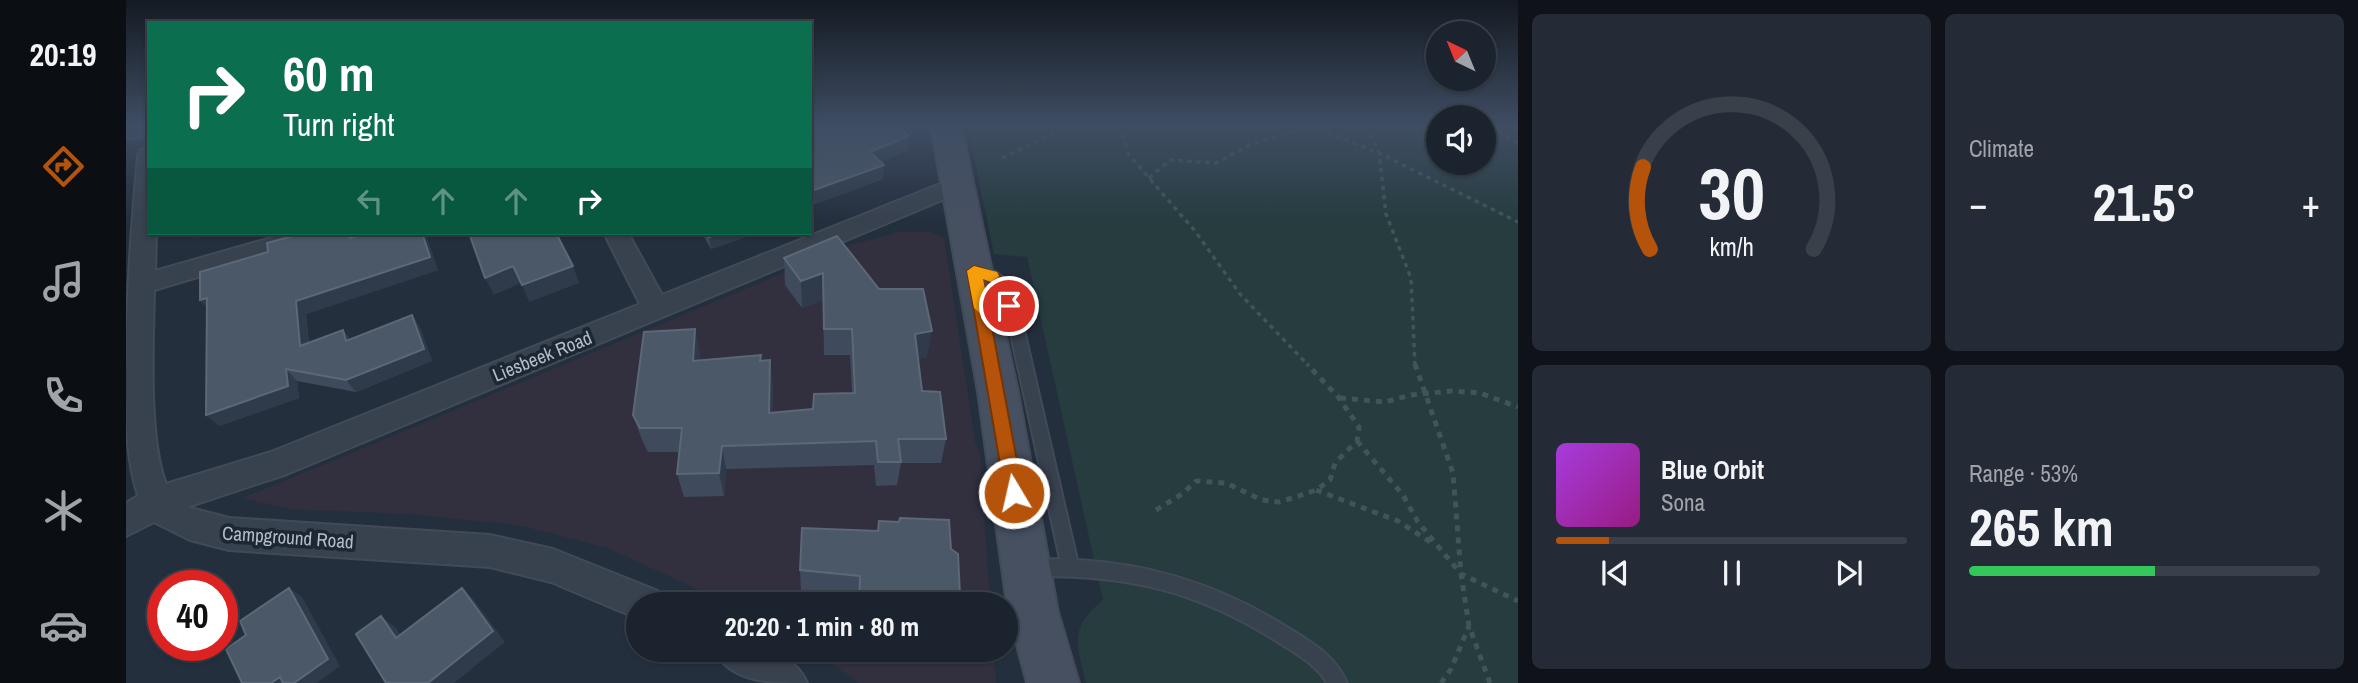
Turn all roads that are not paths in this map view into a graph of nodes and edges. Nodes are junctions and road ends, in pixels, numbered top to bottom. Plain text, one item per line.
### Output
1 (952, 158) edge
2 (147, 181) edge
3 (958, 185) junction
4 (310, 235) edge
5 (617, 235) edge
6 (139, 285) junction
7 (656, 309) junction
8 (130, 352) edge
9 (156, 502) junction
10 (126, 521) edge
11 (1043, 583) junction
12 (626, 596) edge
13 (753, 662) edge
14 (788, 683) edge
15 (1030, 683) edge
16 (1053, 683) edge
17 (1337, 683) edge

1 - 3 street
2 - 6 street
3 - 7 street, Liesbeek Road
3 - 11 street
4 - 6 street
5 - 7 street
6 - 8 street
7 - 9 street, Liesbeek Road
8 - 9 street
9 - 10 street, Liesbeek Road
9 - 12 street, Campground Road
11 - 15 street
11 - 16 street
11 - 17 lane
13 - 14 street

